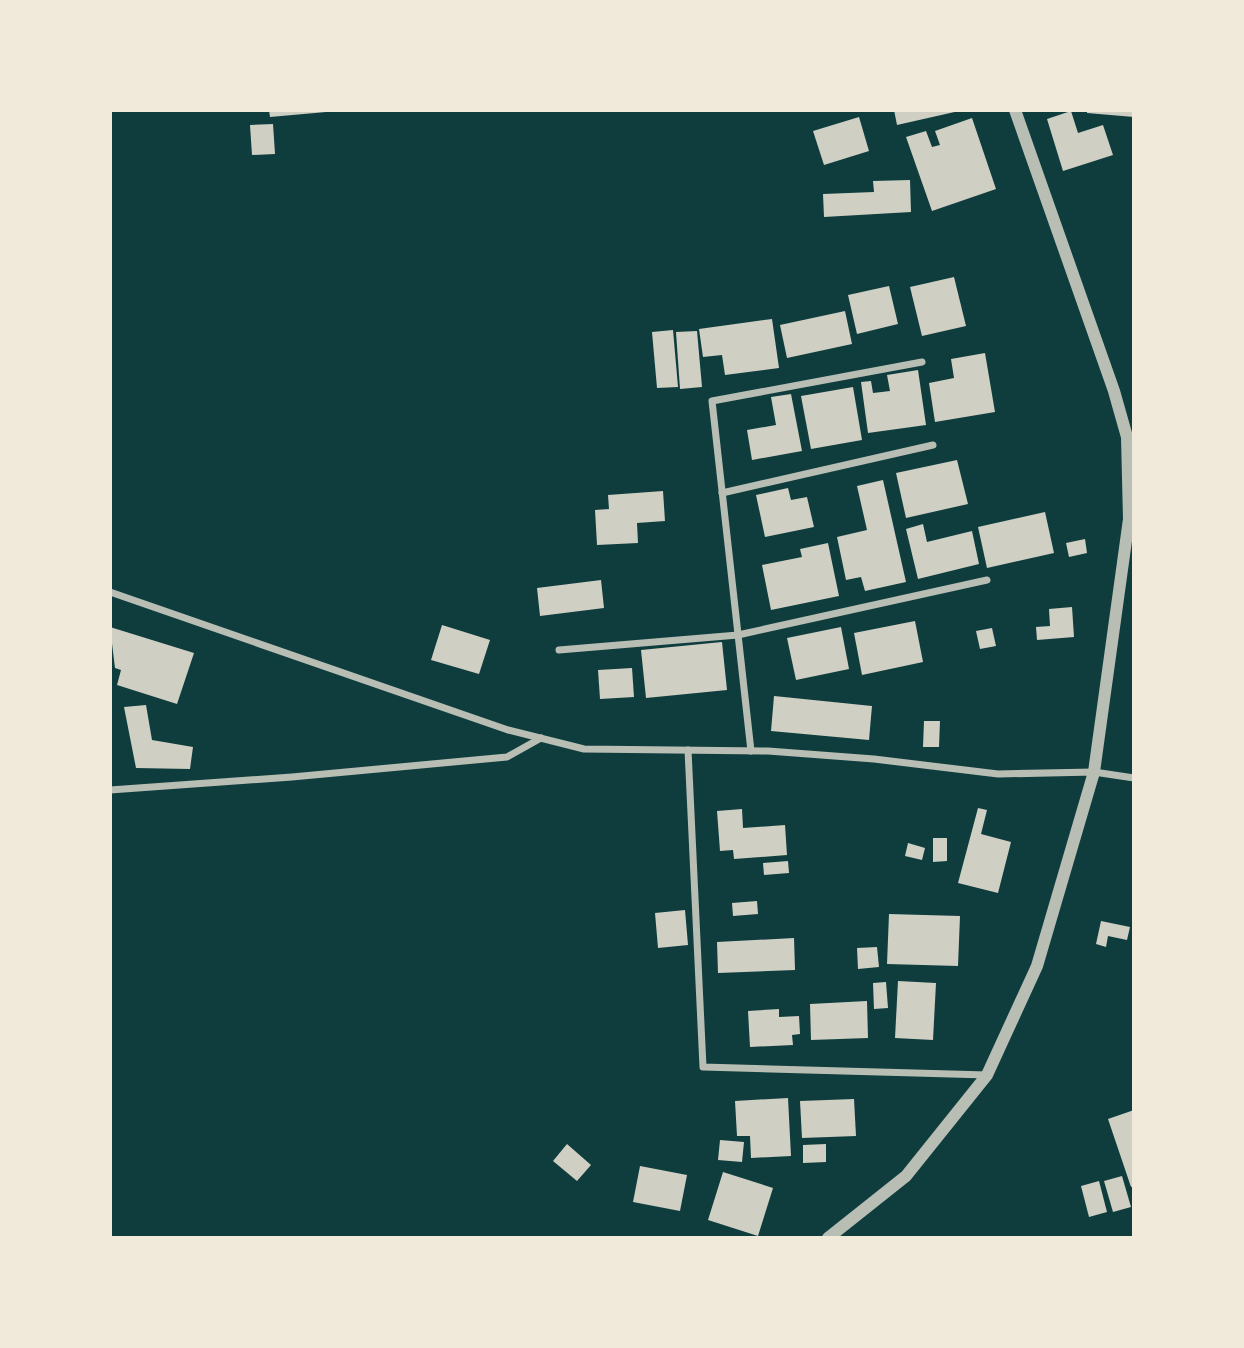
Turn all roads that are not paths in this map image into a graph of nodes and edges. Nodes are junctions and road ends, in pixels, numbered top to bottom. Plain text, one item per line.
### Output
1 (1014, 110) edge
2 (922, 362) dead end
3 (933, 445) dead end
4 (723, 493) junction
5 (987, 580) dead end
6 (110, 592) edge
7 (738, 635) junction
8 (559, 650) dead end
9 (541, 738) junction
10 (688, 750) junction
11 (751, 751) junction
12 (1094, 772) junction
13 (1134, 778) edge
14 (110, 790) edge
15 (987, 1075) junction
16 (828, 1238) edge

1 - 12 street
2 - 4 street
3 - 4 street
4 - 7 street
5 - 7 street
6 - 9 street
7 - 8 street
7 - 11 street
9 - 10 street
9 - 14 street
10 - 11 street
10 - 15 street
11 - 12 street
12 - 13 street
12 - 15 street
15 - 16 street

